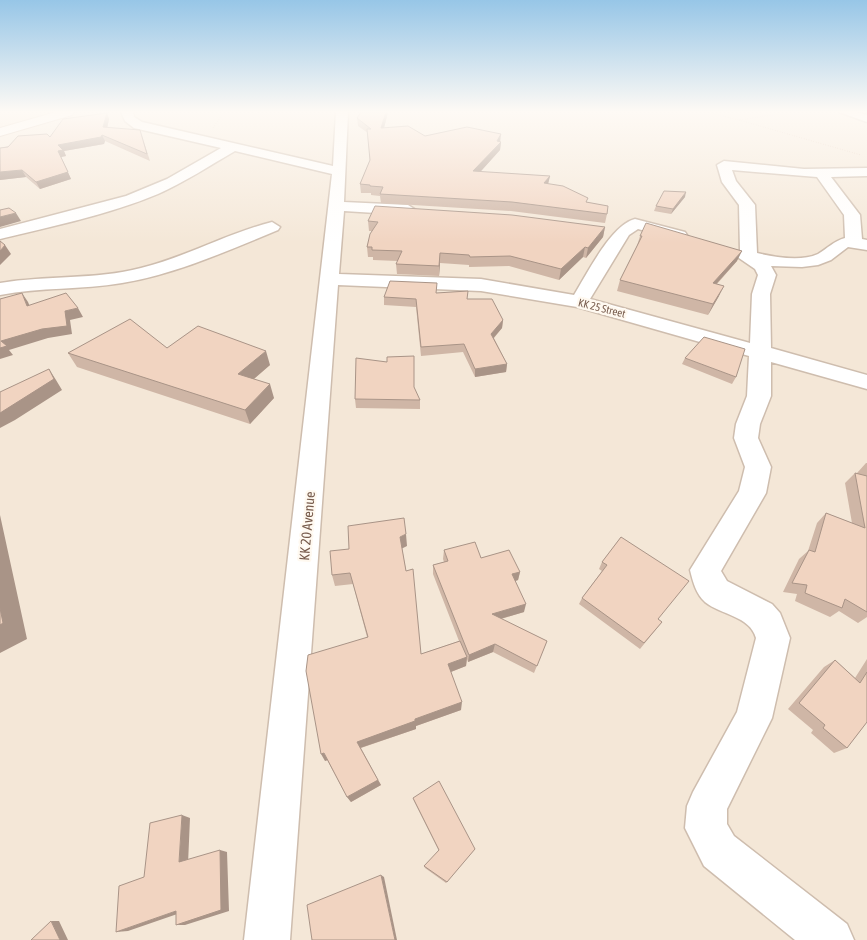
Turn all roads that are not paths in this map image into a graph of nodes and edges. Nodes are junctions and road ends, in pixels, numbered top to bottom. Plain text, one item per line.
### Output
1 (217, 156) edge
2 (267, 156) edge
3 (341, 156) edge
4 (340, 172) junction
5 (867, 172) edge
6 (821, 173) junction
7 (338, 206) junction
8 (425, 212) edge
9 (272, 227) dead end
10 (604, 230) edge
11 (622, 232) junction
12 (0, 234) edge
13 (695, 240) edge
14 (860, 243) edge
15 (742, 255) junction
16 (328, 279) junction
17 (0, 289) edge
18 (579, 302) junction
19 (762, 354) junction
20 (867, 382) edge
21 (267, 940) edge
22 (831, 940) edge

1 - 12 street
2 - 4 street
3 - 4 street, KK 20 Avenue
4 - 7 street, KK 20 Avenue
5 - 6 street
6 - 14 street
6 - 15 street
7 - 8 street
7 - 16 street, KK 20 Avenue
9 - 17 street
10 - 11 street
11 - 13 street
11 - 18 street
14 - 15 street
15 - 19 street
16 - 18 street, KK 25 Street
16 - 21 street, KK 20 Avenue
18 - 19 street, KK 25 Street
19 - 20 street, KK 25 Street
19 - 22 street

